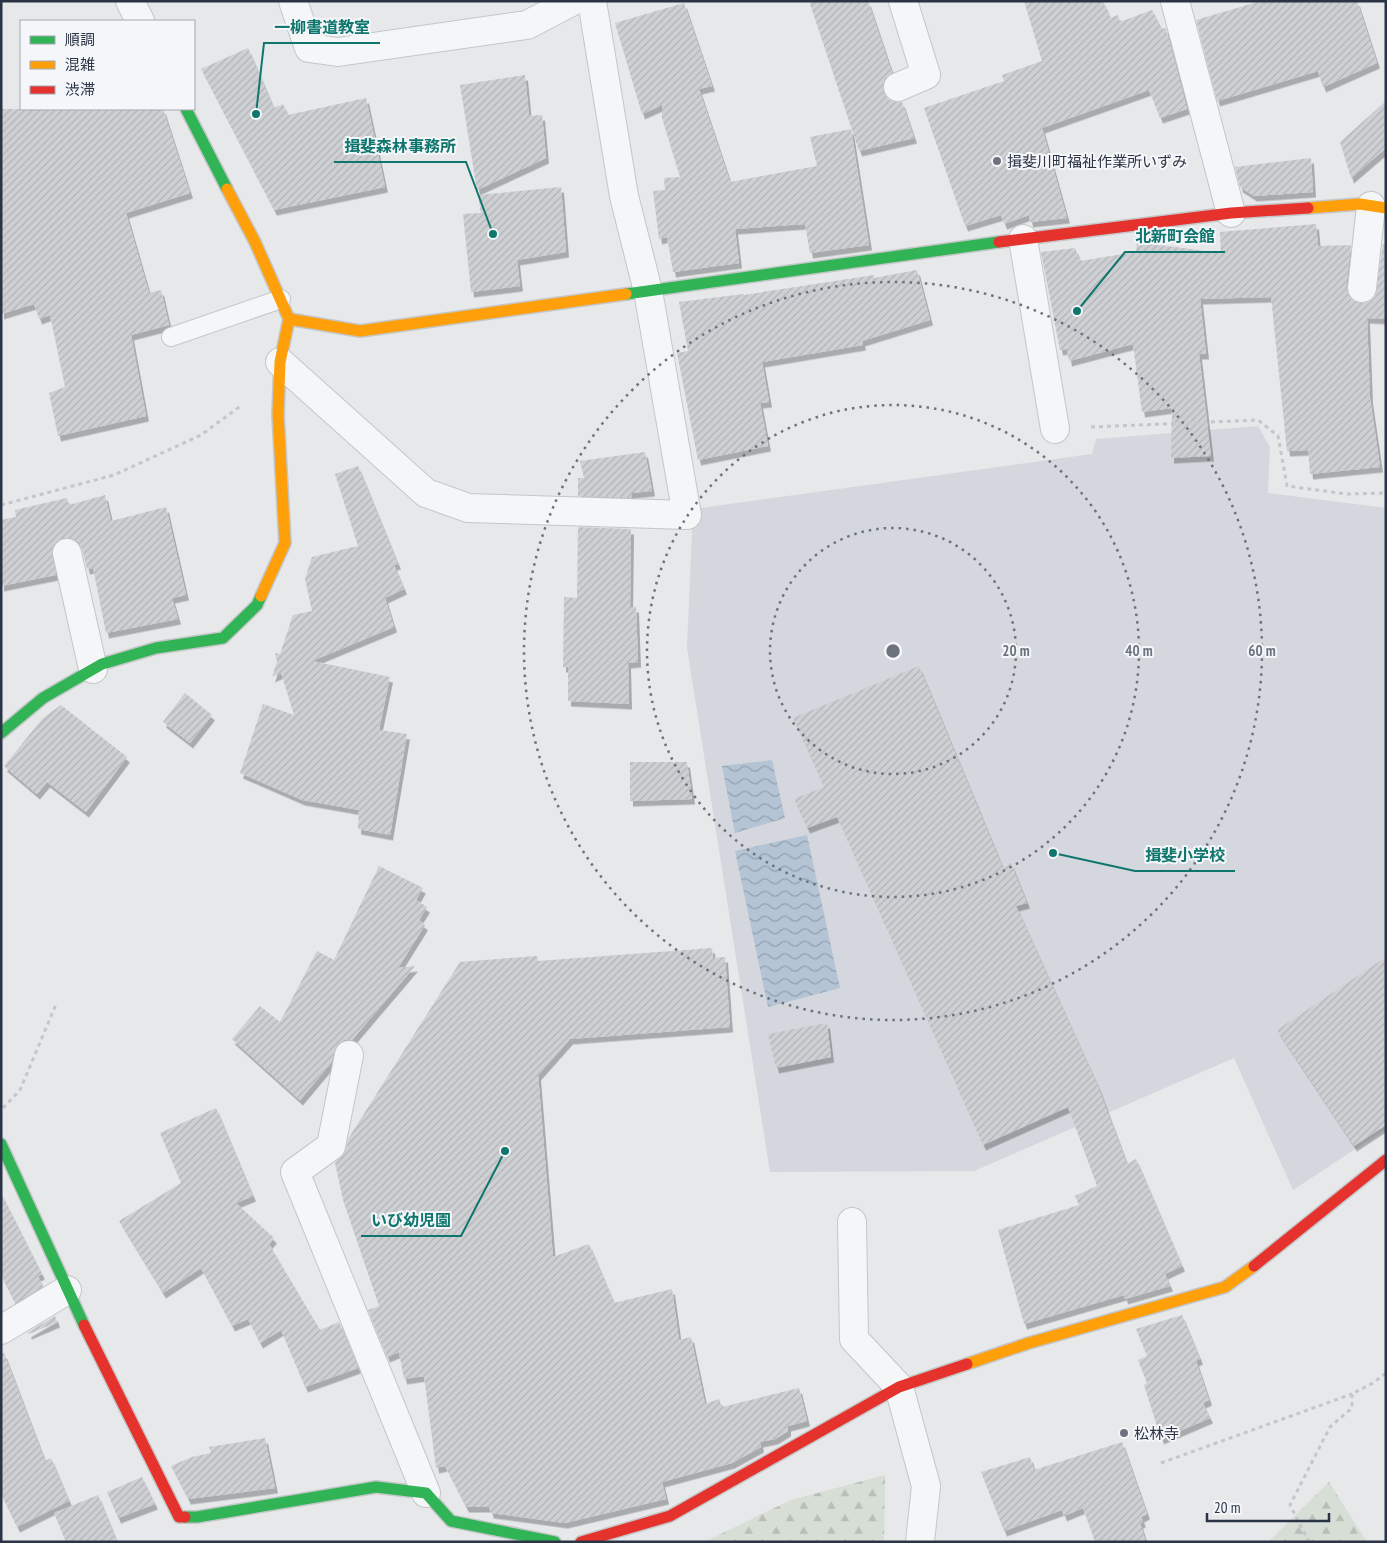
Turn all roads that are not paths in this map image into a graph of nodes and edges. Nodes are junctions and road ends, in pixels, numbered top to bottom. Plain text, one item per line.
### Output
1 (130, 1) edge
2 (294, 1) edge
3 (573, 1) edge
4 (592, 1) edge
5 (903, 1) edge
6 (1175, 1) edge
7 (140, 20) edge
8 (898, 87) dead end
9 (187, 110) edge
10 (1379, 207) edge
11 (1231, 213) junction
12 (1023, 239) junction
13 (1362, 288) dead end
14 (648, 290) junction
15 (281, 298) junction
16 (289, 318) junction
17 (171, 337) dead end
18 (280, 370) junction
19 (1055, 429) road end
20 (67, 553) dead end
21 (93, 669) junction
22 (1, 733) edge
23 (349, 1055) dead end
24 (1, 1144) edge
25 (1386, 1160) edge
26 (852, 1222) dead end
27 (67, 1290) junction
28 (1, 1330) edge
29 (899, 1386) junction
30 (426, 1493) junction
31 (555, 1542) edge
32 (581, 1542) edge
33 (920, 1542) edge

1 - 7 street
2 - 3 street
4 - 14 street
5 - 8 street
6 - 11 street
9 - 15 street
10 - 11 street
10 - 13 street
11 - 12 street
12 - 14 street
12 - 19 street
14 - 16 street
14 - 18 street
15 - 16 street
15 - 17 lane
16 - 18 street
18 - 21 street
20 - 21 street
21 - 22 street
23 - 30 street
24 - 27 street
25 - 29 street
26 - 29 street
27 - 28 street
27 - 30 street
29 - 32 street
29 - 33 street
30 - 31 street

